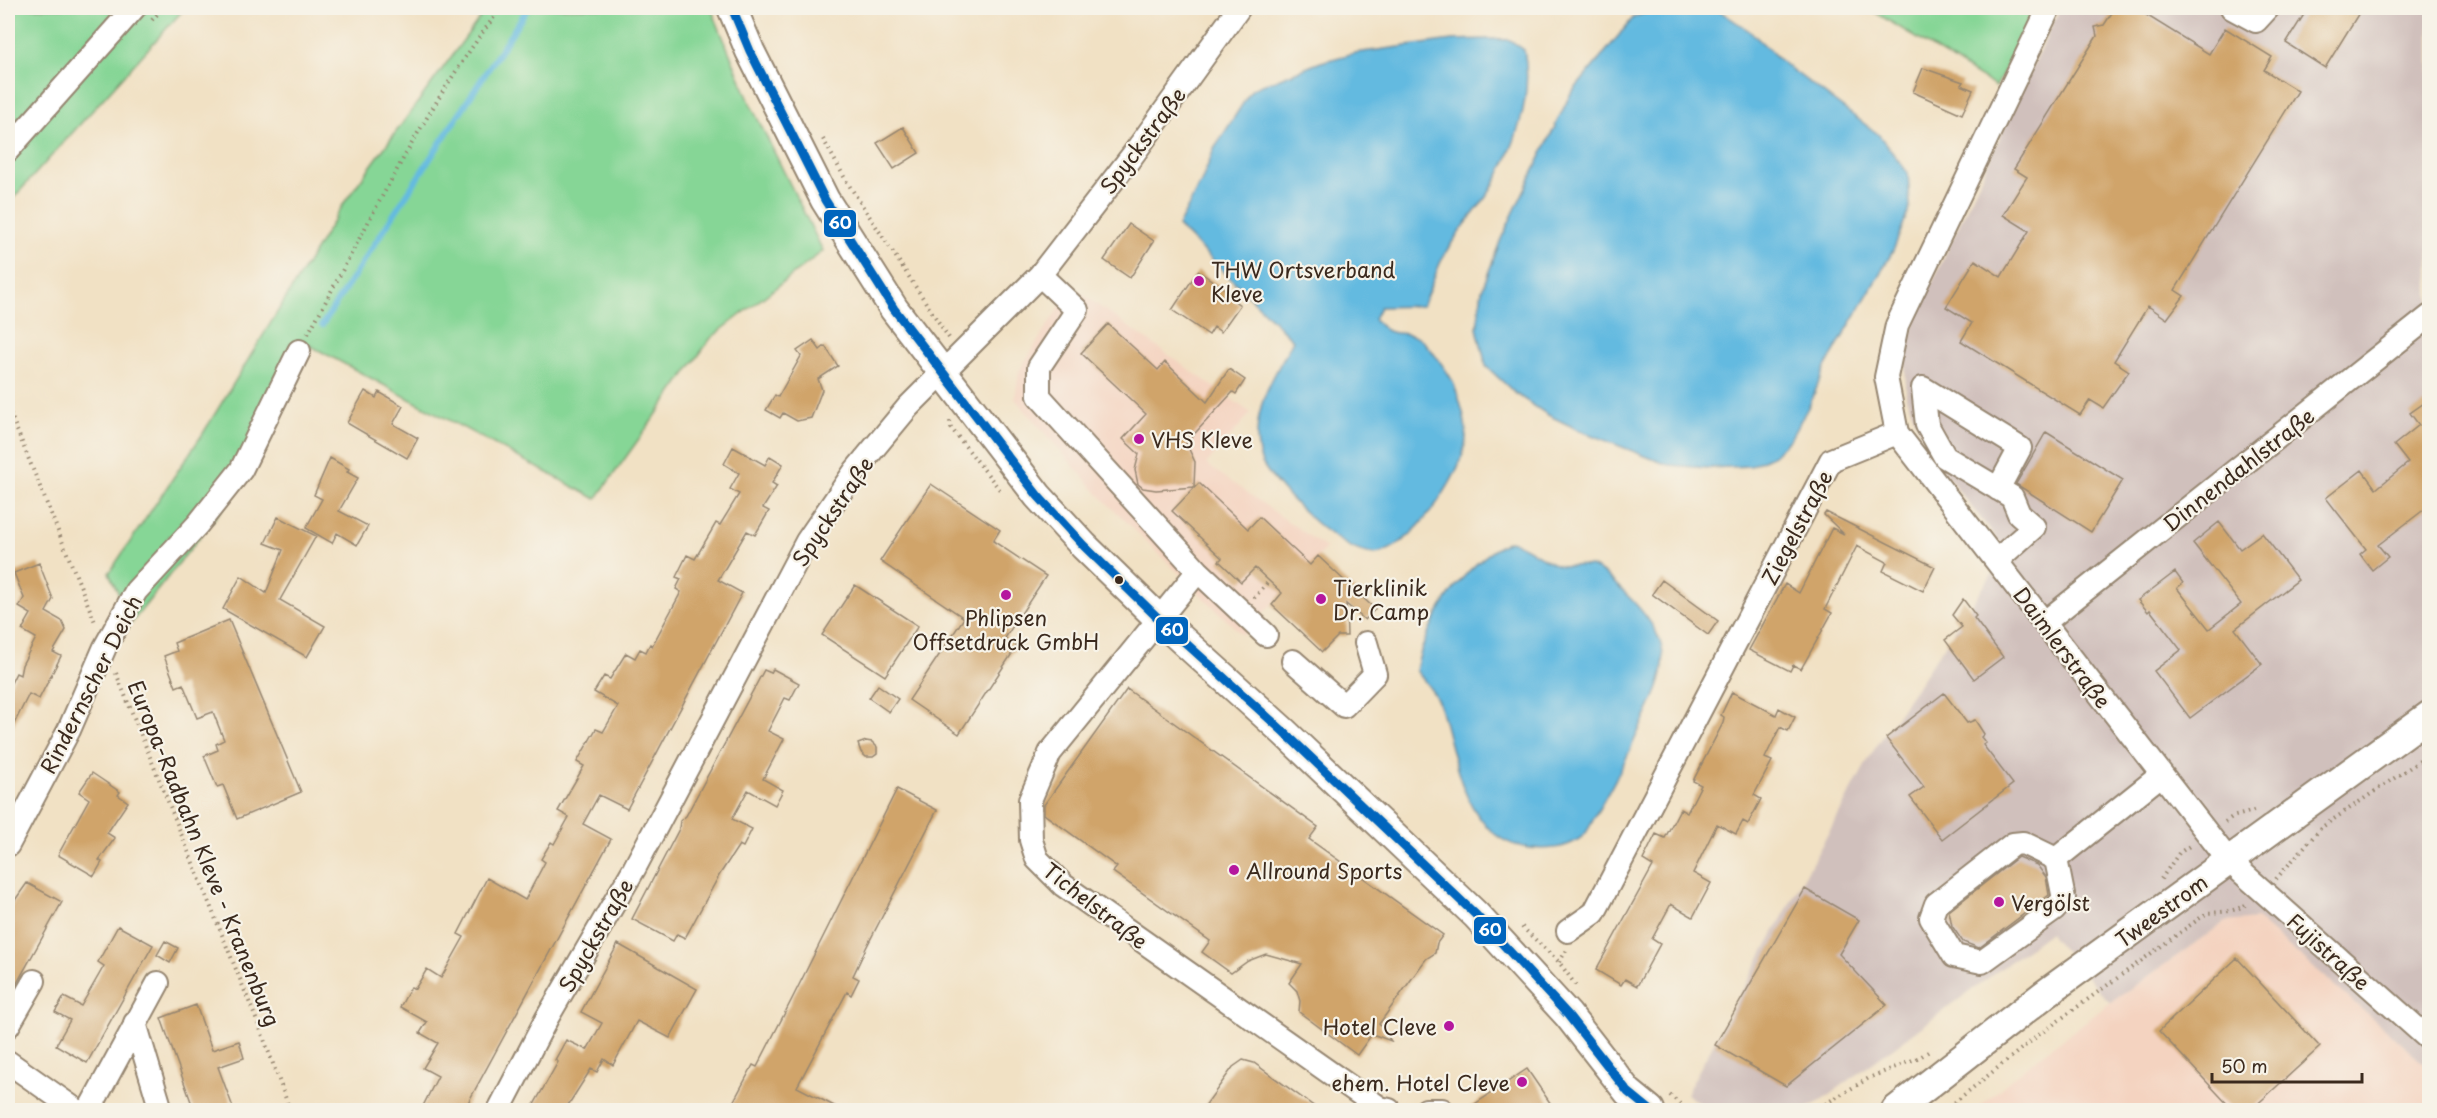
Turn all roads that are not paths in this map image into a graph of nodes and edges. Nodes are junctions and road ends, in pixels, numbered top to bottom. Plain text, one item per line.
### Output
1 (134, 8) edge
2 (732, 8) edge
3 (1239, 8) edge
4 (2049, 8) edge
5 (2232, 8) edge
6 (2268, 8) edge
7 (8, 150) edge
8 (1040, 275) junction
9 (2430, 316) edge
10 (299, 351) road end
11 (943, 373) junction
12 (1897, 433) junction
13 (1998, 489) junction
14 (1997, 560) junction
15 (1198, 571) junction
16 (1158, 618) junction
17 (2045, 622) junction
18 (1266, 635) dead end
19 (1366, 643) dead end
20 (1293, 661) dead end
21 (2430, 715) edge
22 (2161, 775) junction
23 (8, 845) edge
24 (2056, 859) junction
25 (2229, 861) junction
26 (1568, 931) dead end
27 (34, 981) dead end
28 (159, 983) dead end
29 (135, 1023) junction
30 (8, 1026) edge
31 (2430, 1041) edge
32 (8, 1062) edge
33 (1631, 1101) edge
34 (76, 1110) edge
35 (89, 1110) edge
36 (161, 1110) edge
37 (499, 1110) edge
38 (1389, 1110) edge
39 (1426, 1110) edge
40 (1442, 1110) edge
41 (1650, 1110) edge
42 (1896, 1110) edge

1 - 7 street
2 - 11 main road
3 - 8 street, Spyckstraße
4 - 12 street
5 - 6 street
8 - 11 street, Spyckstraße
8 - 15 street
9 - 17 street, Dinnendahlstraße
10 - 23 street, Rindernscher Deich
11 - 16 main road
11 - 37 street, Spyckstraße
12 - 14 street, Daimlerstraße
12 - 26 street, Ziegelstraße
13 - 13 street
13 - 14 street
14 - 17 street, Daimlerstraße
15 - 16 street, Tichelstraße
15 - 18 street
16 - 33 main road
16 - 38 street, Tichelstraße
17 - 22 street, Daimlerstraße
19 - 20 street
21 - 25 main road, Tweestrom
22 - 24 street
22 - 25 street, Daimlerstraße
24 - 24 street
25 - 31 street, Fujistraße
25 - 42 main road, Tweestrom
27 - 30 street
28 - 29 street
29 - 35 street
29 - 36 street
32 - 34 street
33 - 41 main road
39 - 40 street

